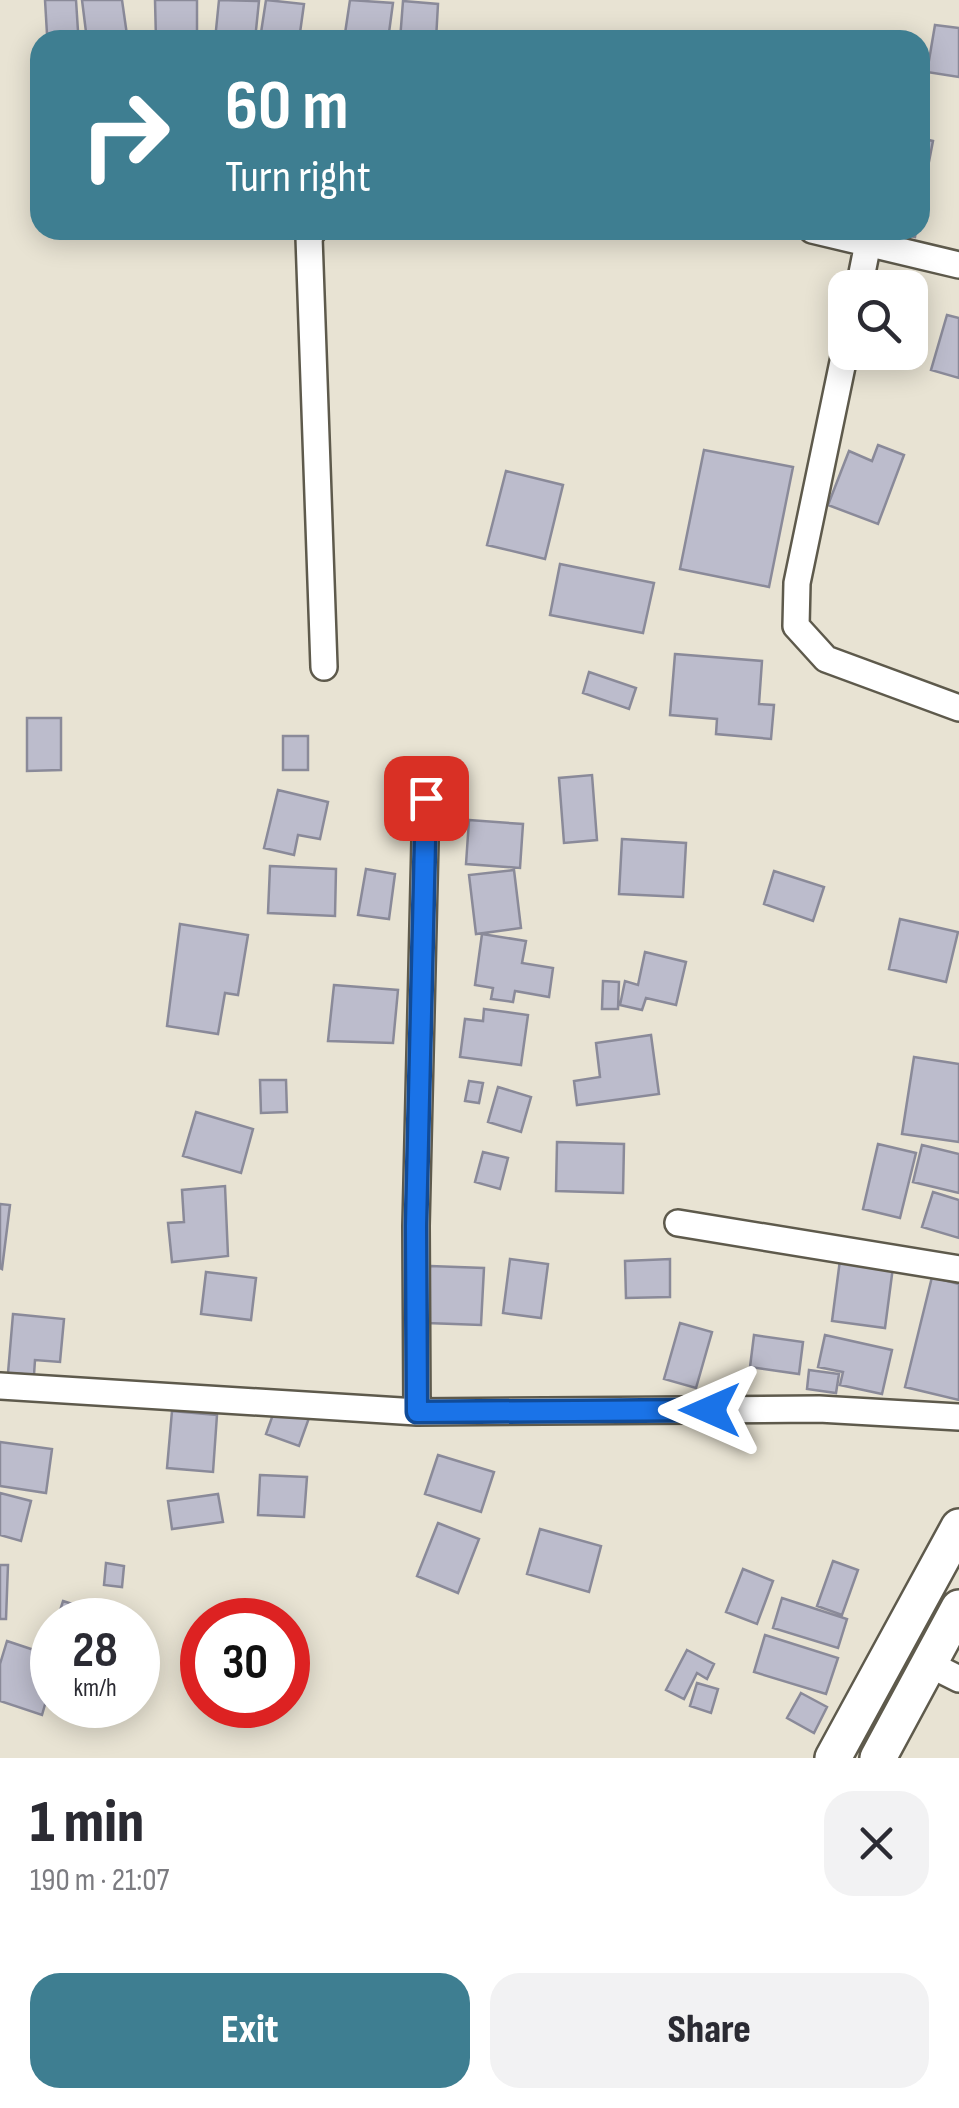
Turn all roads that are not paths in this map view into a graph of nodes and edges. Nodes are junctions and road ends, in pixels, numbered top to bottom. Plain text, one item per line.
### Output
1 (309, 240) edge
2 (852, 240) edge
3 (868, 244) junction
4 (959, 265) edge
5 (863, 270) edge
6 (841, 370) edge
7 (324, 667) dead end
8 (959, 708) edge
9 (426, 798) dead end
10 (678, 1224) dead end
11 (959, 1269) edge
12 (0, 1386) edge
13 (417, 1412) junction
14 (959, 1417) edge
15 (959, 1527) edge
16 (946, 1586) edge
17 (959, 1608) edge
18 (944, 1671) edge
19 (833, 1758) edge
20 (878, 1758) edge

1 - 7 street
2 - 3 street
3 - 4 street
3 - 5 street
6 - 8 street
9 - 13 street
10 - 11 street
12 - 13 street
13 - 14 street
15 - 16 main road
16 - 19 main road
17 - 18 main road
18 - 20 main road

